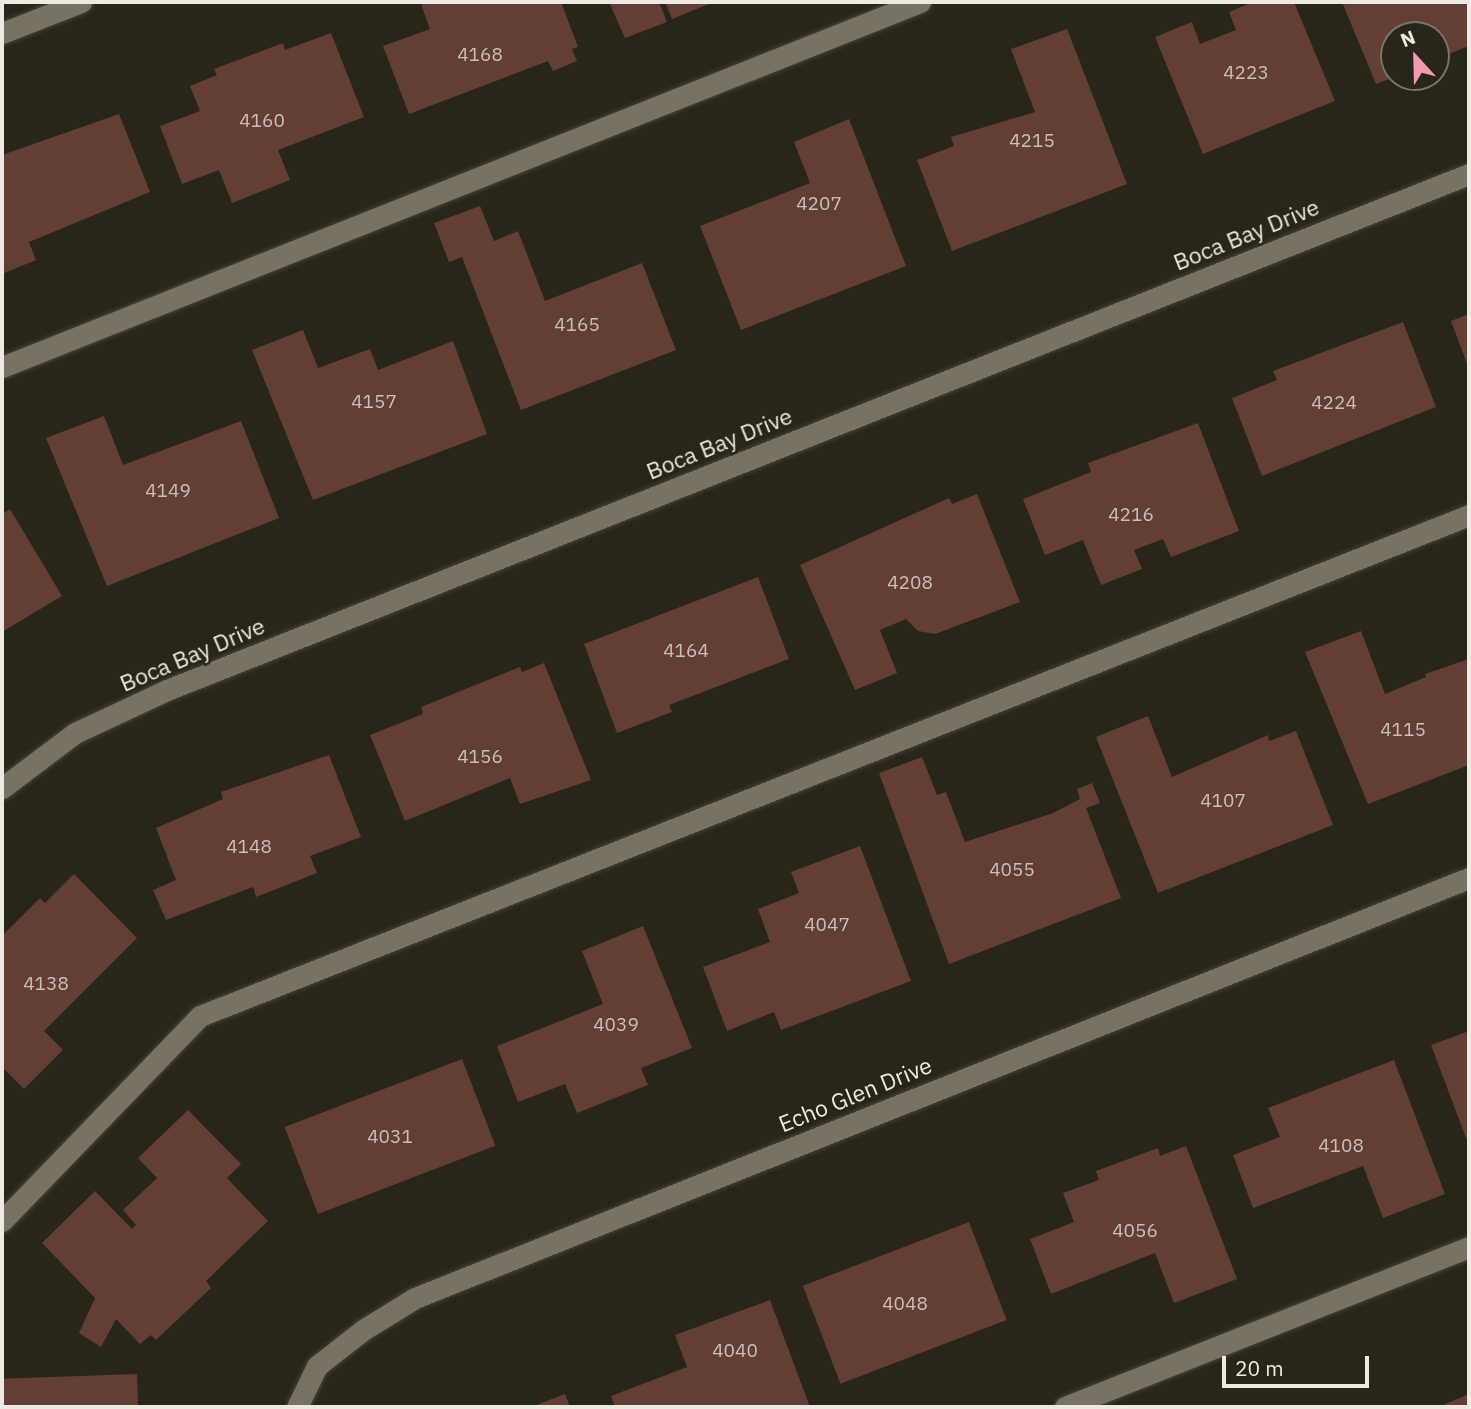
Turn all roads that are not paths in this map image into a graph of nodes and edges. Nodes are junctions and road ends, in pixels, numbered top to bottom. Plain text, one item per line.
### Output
1 (81, 2) edge
2 (920, 2) edge
3 (2, 33) edge
4 (1469, 174) edge
5 (2, 367) edge
6 (1469, 515) edge
7 (2, 788) edge
8 (1469, 878) edge
9 (2, 1222) edge
10 (1469, 1247) edge
11 (297, 1407) edge
12 (1065, 1407) edge

1 - 3 street
2 - 5 street
4 - 7 street, Boca Bay Drive
6 - 9 street
8 - 11 street, Echo Glen Drive
10 - 12 street

